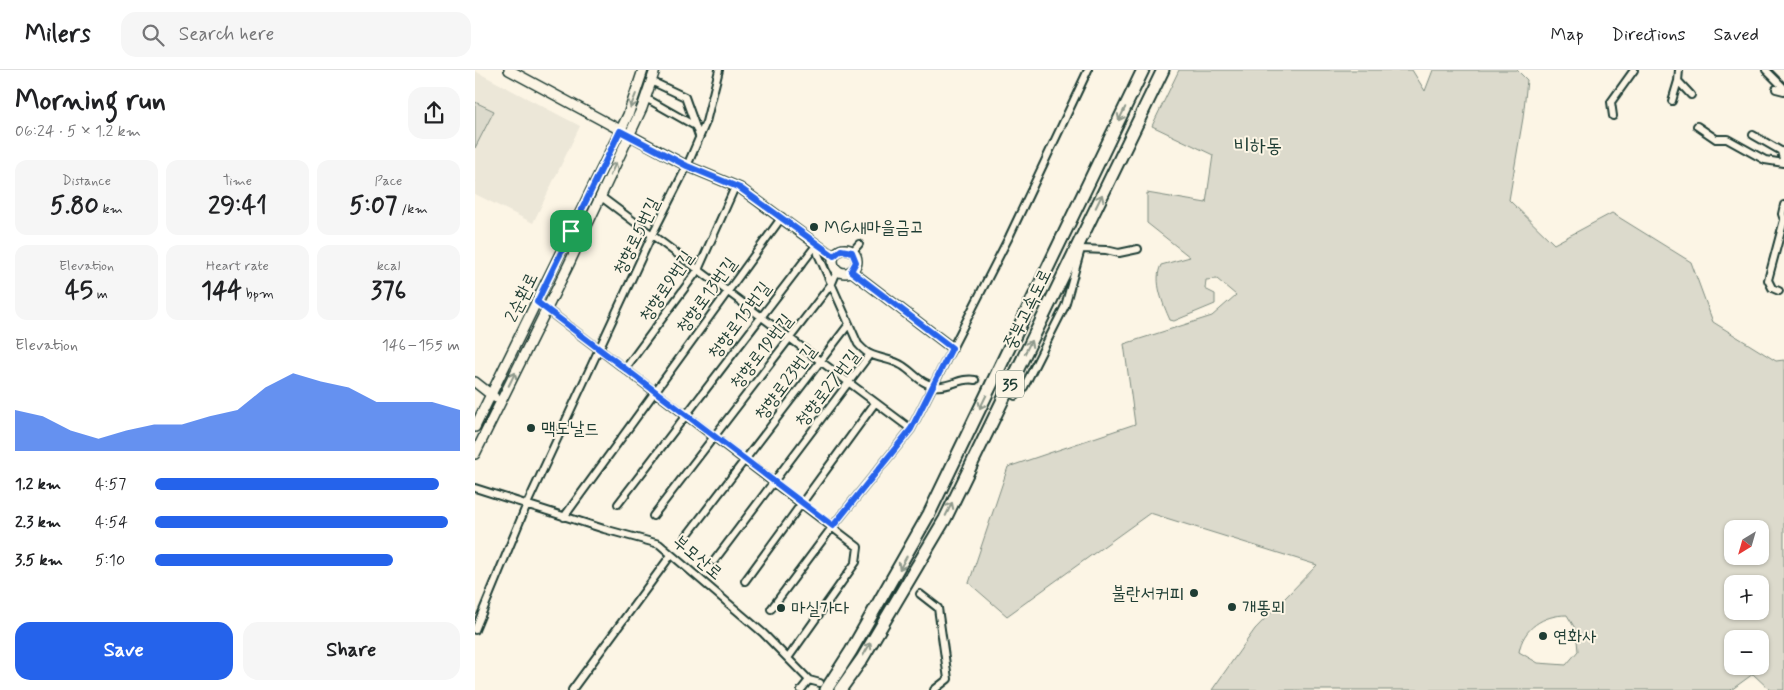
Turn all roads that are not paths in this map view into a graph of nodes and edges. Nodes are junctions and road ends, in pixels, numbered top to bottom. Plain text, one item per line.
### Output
1 (509, 70) edge
2 (643, 70) edge
3 (655, 70) edge
4 (719, 70) edge
5 (1088, 70) edge
6 (1143, 70) edge
7 (1163, 70) edge
8 (1634, 70) edge
9 (1679, 70) edge
10 (1766, 70) edge
11 (651, 81) junction
12 (1678, 81) junction
13 (1776, 89) dead end
14 (1784, 89) edge
15 (1691, 95) dead end
16 (645, 99) junction
17 (1672, 101) dead end
18 (1613, 116) dead end
19 (695, 126) junction
20 (1697, 126) dead end
21 (620, 131) junction
22 (1753, 135) dead end
23 (629, 136) junction
24 (699, 136) junction
25 (1784, 163) edge
26 (687, 166) junction
27 (735, 187) junction
28 (600, 196) junction
29 (1784, 205) edge
30 (782, 216) junction
31 (1784, 220) edge
32 (652, 235) junction
33 (817, 244) junction
34 (859, 244) dead end
35 (1138, 249) dead end
36 (852, 252) junction
37 (834, 256) junction
38 (698, 270) junction
39 (837, 271) junction
40 (851, 271) junction
41 (832, 283) junction
42 (1779, 291) dead end
43 (727, 292) junction
44 (537, 302) junction
45 (546, 310) junction
46 (761, 317) junction
47 (849, 324) junction
48 (789, 338) junction
49 (952, 348) junction
50 (598, 349) junction
51 (870, 354) junction
52 (820, 361) junction
53 (625, 369) junction
54 (975, 380) tunnel mouth
55 (475, 382) edge
56 (849, 382) junction
57 (933, 385) junction
58 (655, 392) junction
59 (491, 395) junction
60 (1015, 396) dead end
61 (501, 402) junction
62 (875, 402) junction
63 (686, 415) junction
64 (475, 427) edge
65 (911, 429) junction
66 (714, 436) junction
67 (475, 454) edge
68 (745, 460) junction
69 (774, 482) junction
70 (475, 488) edge
71 (802, 503) junction
72 (527, 504) junction
73 (618, 504) dead end
74 (653, 516) dead end
75 (564, 517) junction
76 (833, 526) junction
77 (685, 538) dead end
78 (671, 555) junction
79 (714, 561) dead end
80 (745, 581) dead end
81 (920, 594) dead end
82 (771, 609) dead end
83 (475, 630) edge
84 (788, 658) junction
85 (809, 680) junction
86 (823, 686) edge
87 (572, 690) edge
88 (801, 690) edge
89 (840, 690) edge
90 (935, 690) edge

1 - 21 main road
2 -> 21 main road, 2순환로
3 - 11 main road, 2순환로
4 - 24 street, 청향로5번길
5 - 49 street
6 -> 86 highway, 중부고속도로 / 35
89 -> 7 highway, 중부고속도로 / 35
8 - 18 street
9 - 12 street
10 - 14 street
11 - 16 main road, 2순환로
11 - 19 street
12 - 15 street
12 - 17 street
13 - 14 street
16 - 19 street
16 - 23 main road, 2순환로
19 - 24 street
20 - 25 street
21 - 23 main road
21 - 44 main road, 2순환로
22 - 25 street
23 - 26 main road
28 -> 23 main road, 2순환로
24 - 26 street, 청향로5번길
26 - 27 main road
26 - 32 street, 청향로5번길
27 - 30 main road
27 - 38 street, 청향로9번길
28 - 32 street
28 - 45 main road, 2순환로
29 - 31 street
30 - 33 main road
30 - 43 street, 청향로13번길
31 - 42 street
32 - 38 street
32 - 50 street, 청향로5번길
33 - 37 main road
33 - 41 street
33 - 46 street, 청향로15번길
34 - 36 street
35 - 60 street
36 - 37 main road
36 - 40 main road
37 - 39 main road
38 - 43 street
38 - 53 street, 청향로9번길
39 - 40 main road
39 - 41 street, 청향로19번길
40 - 49 main road
41 - 47 street
41 - 48 street, 청향로19번길
43 - 46 street
43 - 58 street, 청향로13번길
44 - 45 street
44 - 59 main road, 2순환로
45 - 50 street
61 -> 45 main road, 2순환로
46 - 48 street
46 - 63 street, 청향로15번길
47 - 51 street
47 - 52 street, 청향로23번길
48 - 52 street
48 - 66 street, 청향로19번길
49 - 57 street
50 - 53 street
50 - 72 street, 청향로5번길
51 - 56 street, 청향로27번길
51 - 57 street, 청향로27번길
52 - 56 street
52 - 68 street, 청향로23번길
53 - 58 street
54 - 57 street
55 - 59 main road
56 - 62 street
56 - 69 street, 청향로27번길
57 - 65 street
58 - 63 street
58 - 75 street, 청향로13번길
59 - 61 main road
59 - 64 main road, 2순환로
61 - 67 main road, 2순환로
62 - 65 street
62 - 71 street
63 - 66 street
63 - 73 street, 청향로15번길
65 - 76 street
66 - 68 street
66 - 74 street, 청향로19번길
68 - 69 street
68 - 77 street, 청향로23번길
69 - 71 street
69 - 79 street, 청향로27번길
70 - 72 street, 부모산로
71 - 76 street
71 - 80 street
72 - 75 street, 부모산로
72 - 83 street
75 - 78 street, 부모산로
76 - 82 street
76 - 84 street
78 - 84 street, 부모산로
78 - 87 street
81 - 90 street
84 - 85 street, 부모산로
85 - 86 street
85 - 88 street

